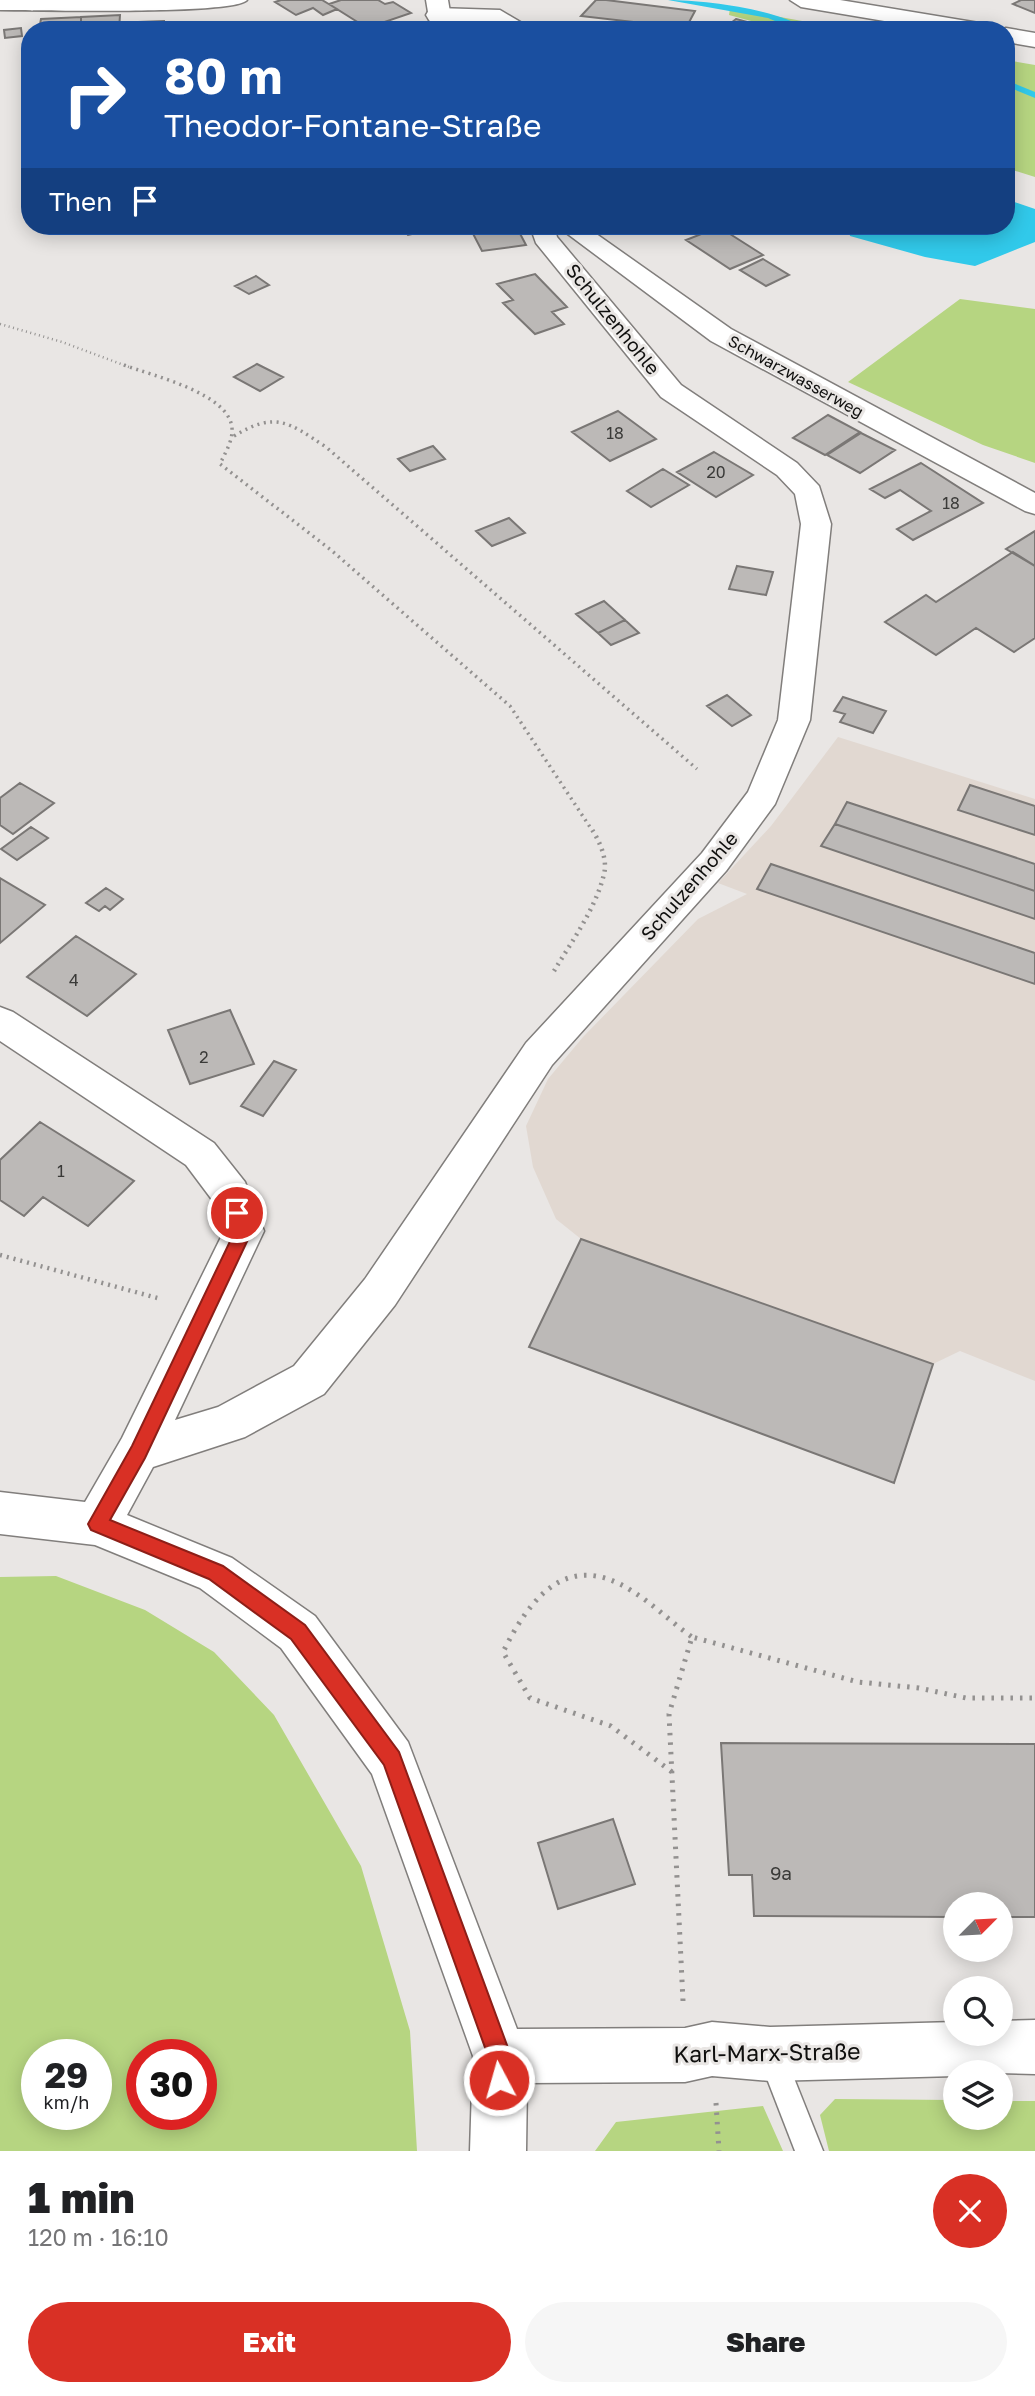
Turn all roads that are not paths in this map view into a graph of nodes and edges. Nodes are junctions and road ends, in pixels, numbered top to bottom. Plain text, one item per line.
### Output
1 (236, 0) edge
2 (801, 0) edge
3 (0, 3) edge
4 (439, 15) edge
5 (507, 21) edge
6 (926, 21) edge
7 (1015, 37) edge
8 (1035, 40) edge
9 (544, 235) edge
10 (582, 235) edge
11 (1035, 505) edge
12 (0, 1022) edge
13 (138, 1452) junction
14 (0, 1513) edge
15 (97, 1524) junction
16 (1035, 2047) edge
17 (770, 2054) junction
18 (499, 2056) junction
19 (499, 2151) edge
20 (809, 2151) edge

1 - 3 street
2 - 6 street
4 - 5 street
7 - 8 street
9 - 13 street, Schulzenhohle
10 - 11 street, Schwarzwasserweg
12 - 13 street
13 - 15 street
14 - 15 street
15 - 18 street
16 - 17 street, Karl-Marx-Straße
17 - 18 street, Karl-Marx-Straße
17 - 20 lane
18 - 19 street

